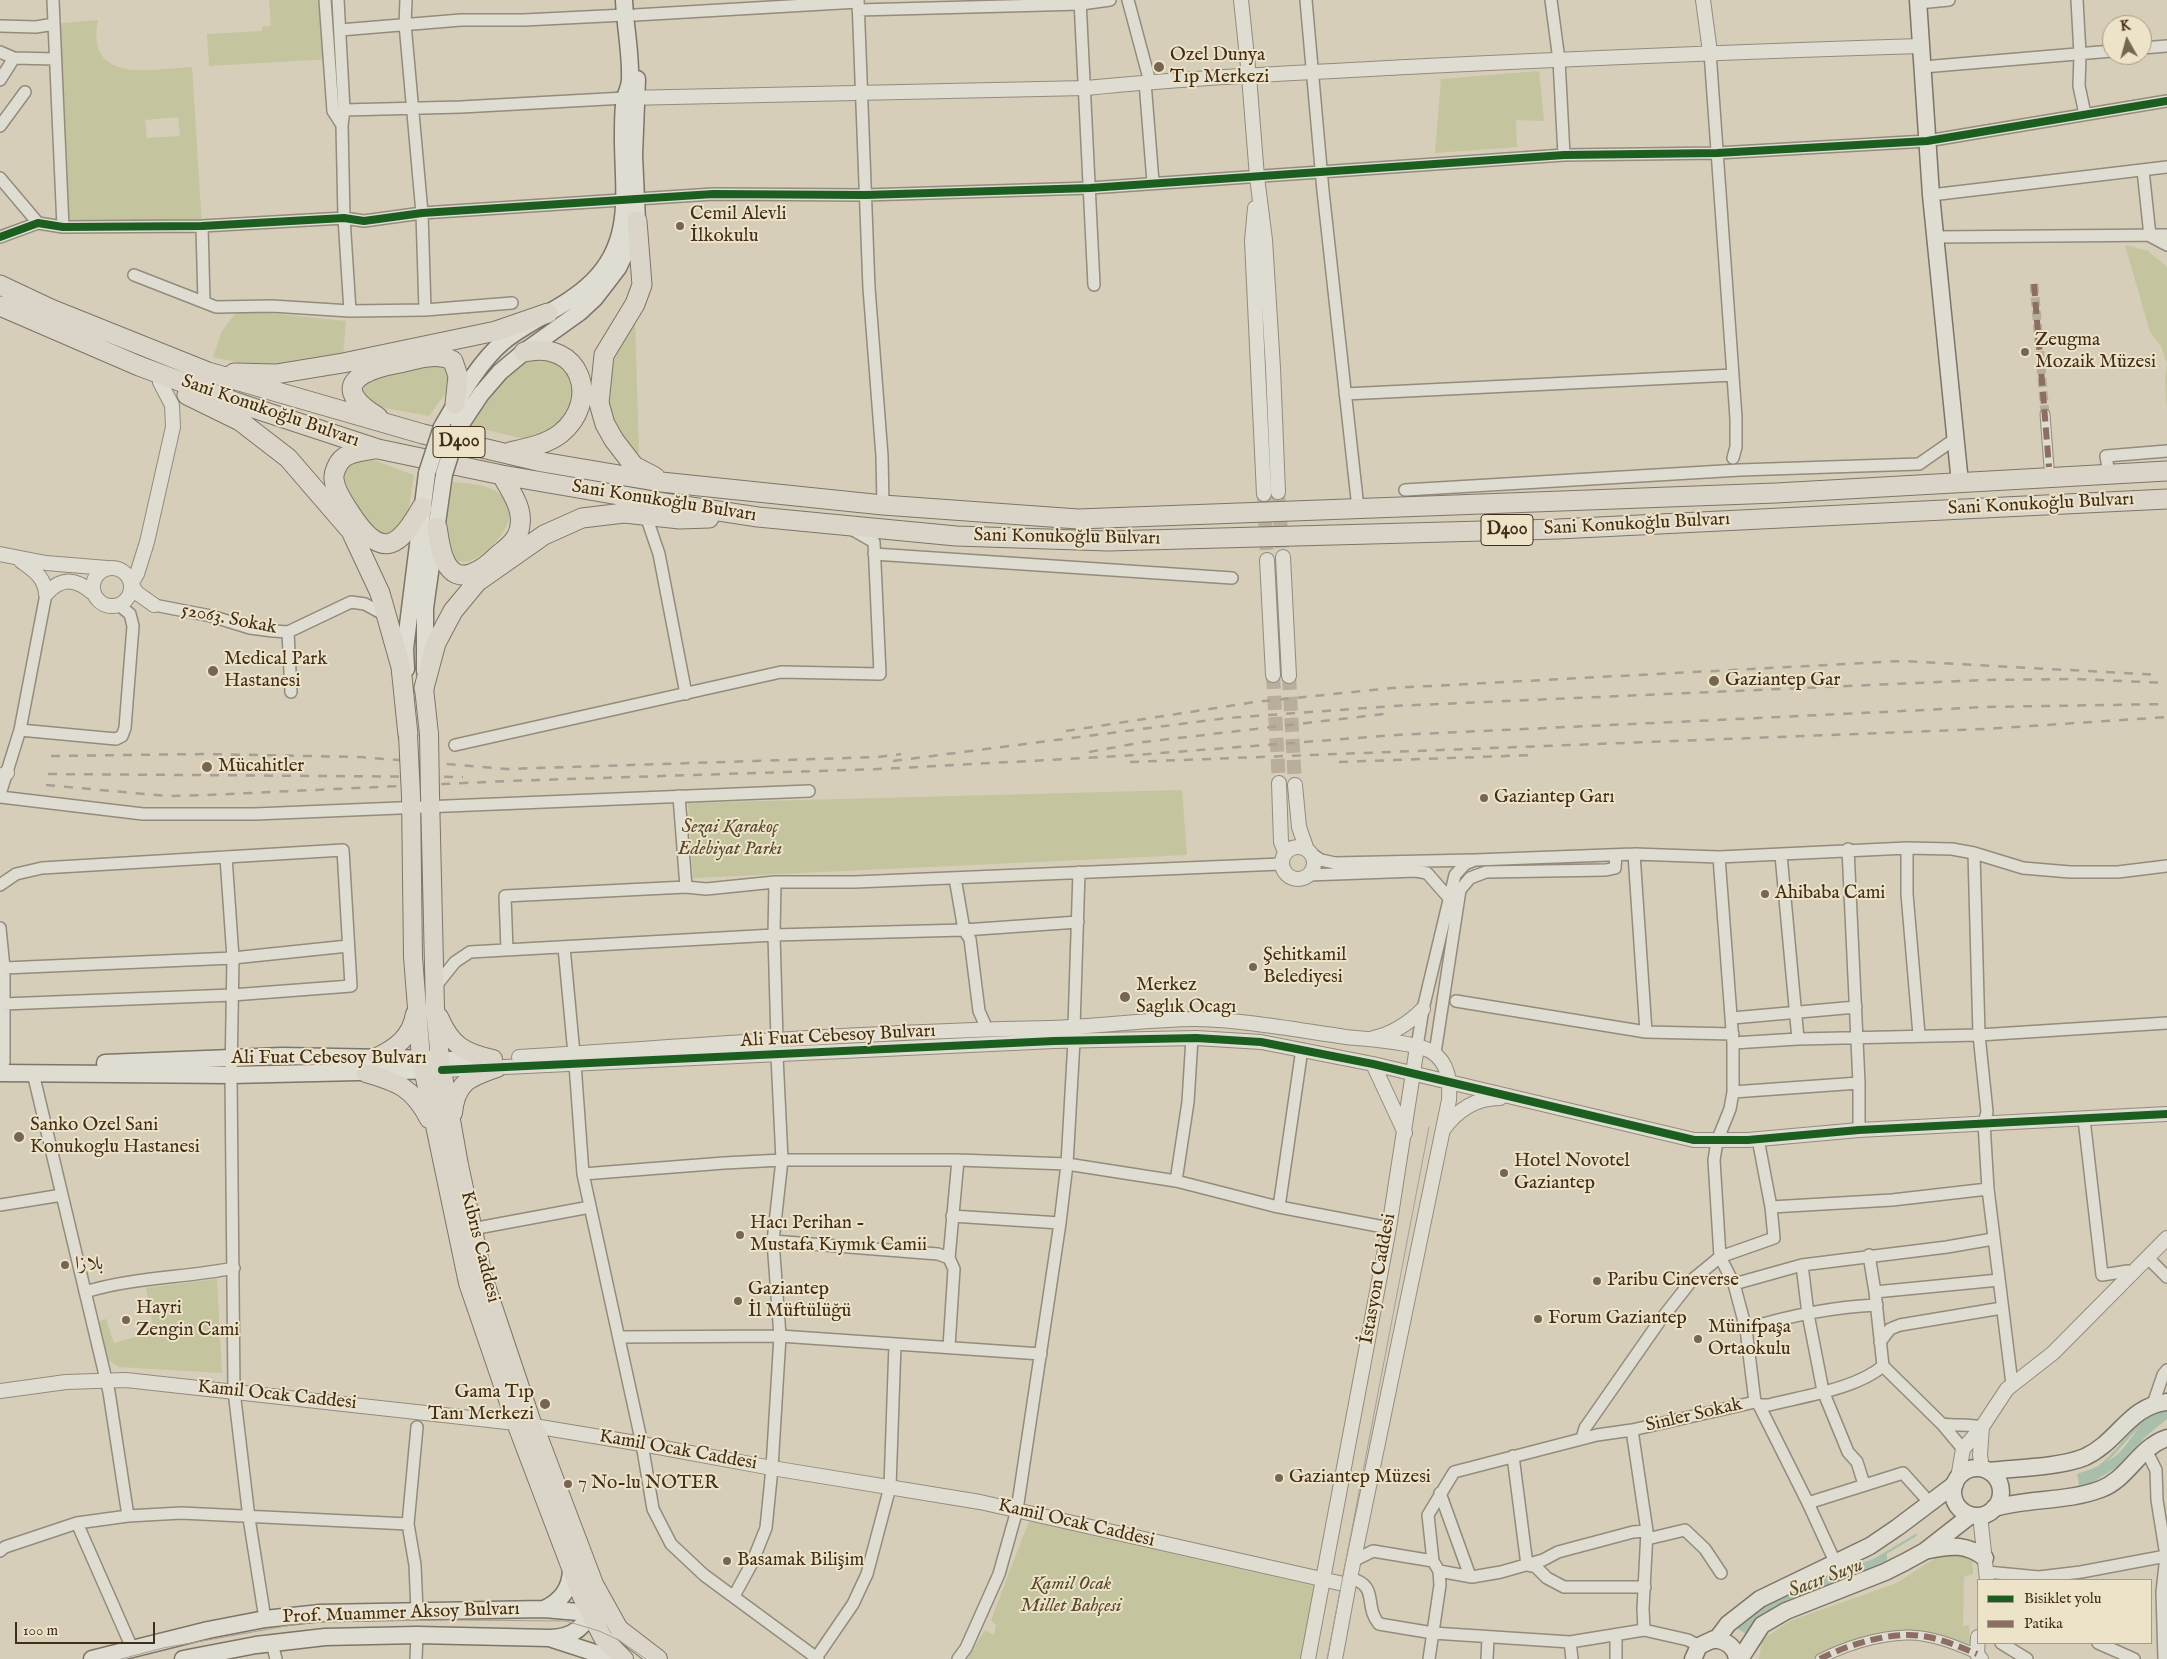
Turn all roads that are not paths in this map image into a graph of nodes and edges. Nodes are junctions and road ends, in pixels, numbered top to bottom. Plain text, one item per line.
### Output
1 (53, 0) edge
2 (325, 0) edge
3 (338, 0) edge
4 (406, 0) edge
5 (1110, 0) edge
6 (1128, 0) edge
7 (1240, 0) edge
8 (1306, 0) edge
9 (1551, 0) edge
10 (1703, 0) edge
11 (1949, 0) edge
12 (2077, 0) edge
13 (1080, 2) edge
14 (1918, 2) edge
15 (858, 4) edge
16 (630, 7) edge
17 (54, 24) junction
18 (405, 24) junction
19 (0, 26) edge
20 (340, 30) junction
21 (1921, 46) junction
22 (2167, 46) edge
23 (2152, 47) edge
24 (0, 52) edge
25 (1710, 52) junction
26 (2102, 52) edge
27 (2080, 54) junction
28 (14, 58) junction
29 (55, 59) junction
30 (1559, 60) junction
31 (1923, 67) junction
32 (1311, 72) junction
33 (1249, 76) junction
34 (0, 80) edge
35 (1147, 82) junction
36 (1086, 88) junction
37 (26, 92) dead end
38 (861, 92) junction
39 (631, 98) junction
40 (2167, 101) edge
41 (413, 109) junction
42 (344, 110) junction
43 (2085, 114) junction
44 (342, 125) junction
45 (0, 126) edge
46 (1927, 141) junction
47 (1717, 153) junction
48 (1564, 155) junction
49 (2167, 167) edge
50 (2143, 170) junction
51 (1322, 172) junction
52 (1257, 177) junction
53 (0, 178) edge
54 (1153, 182) junction
55 (1090, 188) junction
56 (865, 196) junction
57 (1931, 196) junction
58 (630, 199) junction
59 (422, 213) junction
60 (344, 218) junction
61 (637, 221) junction
62 (38, 223) junction
63 (202, 226) junction
64 (63, 227) junction
65 (2167, 235) edge
66 (2150, 236) junction
67 (0, 237) edge
68 (1936, 237) junction
69 (2167, 245) edge
70 (134, 275) dead end
71 (0, 285) edge
72 (1094, 285) dead end
73 (204, 302) junction
74 (512, 303) dead end
75 (0, 306) edge
76 (425, 310) junction
77 (350, 311) junction
78 (548, 313) junction
79 (524, 352) junction
80 (139, 366) junction
81 (208, 372) junction
82 (1733, 375) junction
83 (160, 382) junction
84 (1345, 394) junction
85 (455, 404) junction
86 (2045, 414) tunnel mouth
87 (394, 427) junction
88 (1955, 439) junction
89 (378, 448) junction
90 (2167, 450) edge
91 (505, 453) junction
92 (1732, 458) dead end
93 (2049, 467) dead end
94 (2167, 471) edge
95 (2109, 474) junction
96 (502, 475) junction
97 (664, 482) junction
98 (1960, 482) junction
99 (1405, 490) dead end
100 (1278, 492) tunnel mouth
101 (1264, 494) tunnel mouth
102 (2167, 499) edge
103 (884, 505) junction
104 (422, 507) junction
105 (1358, 508) junction
106 (646, 516) junction
107 (758, 517) junction
108 (848, 526) junction
109 (437, 527) junction
110 (147, 542) junction
111 (0, 554) edge
112 (874, 554) junction
113 (1282, 557) tunnel mouth
114 (17, 558) junction
115 (1267, 560) tunnel mouth
116 (111, 568) junction
117 (1232, 578) dead end
118 (131, 584) junction
119 (93, 592) junction
120 (46, 594) junction
121 (119, 604) junction
122 (154, 605) junction
123 (385, 615) junction
124 (288, 632) junction
125 (1273, 675) tunnel mouth
126 (1289, 676) tunnel mouth
127 (424, 688) junction
128 (291, 692) dead end
129 (686, 694) junction
130 (20, 730) junction
131 (408, 735) junction
132 (455, 746) dead end
133 (5, 767) edge
134 (1279, 783) tunnel mouth
135 (1294, 785) tunnel mouth
136 (809, 790) dead end
137 (0, 796) edge
138 (679, 796) junction
139 (431, 799) junction
140 (411, 801) junction
141 (1907, 848) junction
142 (1848, 849) junction
143 (1310, 852) junction
144 (1974, 853) junction
145 (1616, 854) junction
146 (1634, 854) junction
147 (1781, 855) junction
148 (226, 857) junction
149 (1719, 857) junction
150 (1283, 858) junction
151 (1475, 860) junction
152 (2167, 866) edge
153 (1079, 872) junction
154 (1308, 875) junction
155 (955, 878) junction
156 (775, 882) junction
157 (0, 885) edge
158 (686, 887) junction
159 (1448, 898) junction
160 (1078, 922) junction
161 (0, 928) edge
162 (964, 930) junction
163 (774, 935) junction
164 (348, 946) junction
165 (564, 947) junction
166 (507, 950) junction
167 (233, 958) junction
168 (4, 968) junction
169 (435, 987) junction
170 (232, 995) junction
171 (1456, 1001) dead end
172 (3, 1004) junction
173 (416, 1006) junction
174 (1856, 1007) junction
175 (436, 1008) junction
176 (1423, 1009) junction
177 (1795, 1012) junction
178 (1732, 1018) junction
179 (2167, 1023) edge
180 (987, 1029) junction
181 (1646, 1032) junction
182 (1074, 1034) junction
183 (1979, 1035) junction
184 (1919, 1036) junction
185 (1856, 1037) junction
186 (1192, 1038) junction
187 (1733, 1038) junction
188 (1798, 1039) junction
189 (777, 1040) junction
190 (1368, 1040) junction
191 (1417, 1047) junction
192 (1302, 1050) junction
193 (1434, 1053) junction
194 (777, 1056) junction
195 (376, 1057) junction
196 (574, 1059) junction
197 (495, 1064) junction
198 (1373, 1064) junction
199 (422, 1065) junction
200 (441, 1065) junction
201 (1, 1066) edge
202 (231, 1067) junction
203 (33, 1073) junction
204 (366, 1073) junction
205 (1413, 1073) junction
206 (1450, 1081) junction
207 (1859, 1083) junction
208 (1733, 1092) junction
209 (1512, 1098) junction
210 (2167, 1114) edge
211 (2084, 1119) junction
212 (1984, 1123) junction
213 (1859, 1130) junction
214 (445, 1132) junction
215 (1405, 1133) junction
216 (1441, 1133) junction
217 (1758, 1139) junction
218 (1716, 1141) junction
219 (782, 1160) junction
220 (958, 1160) junction
221 (1067, 1164) junction
222 (583, 1174) junction
223 (1176, 1181) junction
224 (1988, 1189) junction
225 (62, 1195) junction
226 (0, 1205) edge
227 (590, 1207) junction
228 (1279, 1207) junction
229 (1771, 1207) junction
230 (952, 1216) junction
231 (1060, 1223) junction
232 (1389, 1228) junction
233 (472, 1229) junction
234 (2167, 1238) edge
235 (1993, 1239) junction
236 (773, 1241) junction
237 (1869, 1255) junction
238 (1720, 1257) junction
239 (2147, 1257) junction
240 (949, 1258) junction
241 (1802, 1265) junction
242 (234, 1268) junction
243 (2133, 1273) junction
244 (2167, 1277) edge
245 (1999, 1280) junction
246 (1734, 1284) junction
247 (85, 1292) junction
248 (1876, 1292) junction
249 (1877, 1305) junction
250 (2002, 1308) junction
251 (1808, 1314) junction
252 (1746, 1329) junction
253 (780, 1336) junction
254 (619, 1337) junction
255 (1880, 1342) junction
256 (895, 1344) junction
257 (950, 1347) junction
258 (1041, 1354) junction
259 (1883, 1366) junction
260 (2167, 1370) edge
261 (106, 1380) junction
262 (2012, 1384) junction
263 (0, 1391) edge
264 (234, 1391) junction
265 (1823, 1391) junction
266 (2160, 1403) edge
267 (1757, 1404) junction
268 (524, 1424) junction
269 (1942, 1424) junction
270 (417, 1427) dead end
271 (1982, 1427) junction
272 (1632, 1430) junction
273 (1582, 1438) junction
274 (2167, 1438) edge
275 (642, 1444) junction
276 (1963, 1449) junction
277 (2142, 1453) junction
278 (1513, 1456) junction
279 (772, 1468) junction
280 (1986, 1470) junction
281 (1956, 1481) junction
282 (1864, 1484) junction
283 (890, 1487) junction
284 (1440, 1493) junction
285 (2162, 1499) edge
286 (1808, 1503) junction
287 (1930, 1503) junction
288 (1017, 1510) junction
289 (1982, 1513) junction
290 (128, 1516) junction
291 (249, 1518) junction
292 (77, 1523) junction
293 (408, 1524) junction
294 (1647, 1535) junction
295 (2, 1545) edge
296 (1925, 1550) junction
297 (2166, 1556) edge
298 (1353, 1561) junction
299 (1836, 1564) junction
300 (1527, 1565) junction
301 (1436, 1566) junction
302 (571, 1569) junction
303 (1986, 1570) edge
304 (1721, 1573) dead end
305 (1470, 1576) junction
306 (1322, 1580) junction
307 (1349, 1581) junction
308 (594, 1584) junction
309 (1645, 1587) junction
310 (2165, 1592) edge
311 (734, 1596) junction
312 (544, 1609) junction
313 (418, 1611) junction
314 (590, 1613) junction
315 (266, 1619) junction
316 (619, 1630) junction
317 (1644, 1630) junction
318 (1433, 1633) junction
319 (417, 1635) junction
320 (1616, 1636) junction
321 (549, 1638) junction
322 (1488, 1638) junction
323 (1716, 1640) junction
324 (1570, 1642) junction
325 (1978, 1644) edge
326 (2003, 1644) edge
327 (2100, 1644) edge
328 (132, 1648) junction
329 (274, 1651) edge
330 (1696, 1653) edge
331 (1979, 1657) edge
332 (817, 1658) edge
333 (92, 1659) edge
334 (183, 1659) edge
335 (416, 1659) edge
336 (614, 1659) edge
337 (624, 1659) edge
338 (658, 1659) edge
339 (958, 1659) edge
340 (1308, 1659) edge
341 (1335, 1659) edge
342 (1429, 1659) edge
343 (1487, 1659) edge
344 (1572, 1659) edge
345 (1616, 1659) edge
346 (1738, 1659) edge
347 (1820, 1659) edge
348 (2026, 1659) edge
349 (2134, 1659) edge
350 (2164, 1659) edge

1 - 17 street
2 - 44 street
3 - 20 street
4 - 18 street
5 - 13 street
6 - 35 street
7 - 33 street
8 - 32 street
9 - 30 street
10 - 25 street
11 - 14 street
12 - 27 street
13 - 15 street
13 - 36 street
14 - 21 main road
15 - 16 street
15 - 38 street
16 - 18 street
16 - 39 main road
17 - 19 street
17 - 29 street
18 - 20 street
18 - 41 street
20 - 42 street
21 - 25 street
21 - 31 main road
22 - 23 street
24 - 28 street
25 - 30 street
25 - 47 street
26 - 27 street
27 - 31 street
27 - 43 street
28 - 29 street
28 - 34 street
29 - 64 street
30 - 32 street
30 - 48 street
31 - 46 main road
32 - 33 street
32 - 51 street
33 - 35 street
33 - 52 street
35 - 36 street
35 - 54 street
36 - 38 street
36 - 55 street
37 - 45 street
38 - 39 street
38 - 56 street
39 - 41 street
39 - 58 main road
40 - 43 street
41 - 42 street
41 - 59 street
42 - 44 street
43 - 46 street
44 - 60 street
46 - 47 street
46 - 57 main road
47 - 48 street
47 - 82 street
48 - 51 street
49 - 50 street
50 - 57 street
50 - 66 street
51 - 52 street
51 - 84 street
52 - 54 street
52 - 100 street
52 - 101 street
53 - 62 street
54 - 55 street
55 - 56 street
55 - 72 street
56 - 58 street
56 - 103 street
57 - 68 main road
58 - 59 street
58 - 61 main road
58 - 78 main road
59 - 60 street
59 - 76 street
60 - 63 street
60 - 77 street
61 - 79 main road
61 - 97 highway
62 - 64 street
62 - 67 street
63 - 64 street
63 - 73 street
65 - 66 street
66 - 68 street
66 - 69 street
68 - 88 main road
70 - 73 street
71 - 81 highway, Sani Konukoğlu Bulvarı / D400
73 - 77 street
74 - 76 street
75 - 80 highway, Sani Konukoğlu Bulvarı / D400
76 - 77 street
78 - 81 highway
78 - 85 main road
79 - 91 highway
79 - 109 main road, bridge
80 - 83 highway
80 - 89 highway, Sani Konukoğlu Bulvarı / D400
81 - 87 highway, Sani Konukoğlu Bulvarı / D400
82 - 84 street
82 - 92 street
83 - 110 street
83 - 123 highway
84 - 105 street
85 - 87 highway
85 - 104 main road, bridge
86 - 93 street
87 - 91 highway, Sani Konukoğlu Bulvarı / D400
88 - 98 main road
88 - 99 street
89 - 96 highway, Sani Konukoğlu Bulvarı / D400
89 - 104 highway
90 - 95 street
91 - 97 highway, Sani Konukoğlu Bulvarı / D400
94 - 95 highway, Sani Konukoğlu Bulvarı / D400
95 - 98 highway, Sani Konukoğlu Bulvarı / D400
96 - 107 highway, Sani Konukoğlu Bulvarı / D400
96 - 109 highway
97 - 103 highway, Sani Konukoğlu Bulvarı / D400
98 - 105 highway, Sani Konukoğlu Bulvarı / D400
102 - 108 highway, Sani Konukoğlu Bulvarı / D400
103 - 105 highway, Sani Konukoğlu Bulvarı / D400
104 - 131 main road
106 - 107 highway
106 - 127 highway
106 - 129 street
107 - 108 highway, Sani Konukoğlu Bulvarı / D400
108 - 112 street
109 - 127 main road
110 - 116 street
110 - 118 street
111 - 114 street
112 - 117 street
112 - 129 street
113 - 126 street
114 - 116 street
114 - 120 street
115 - 125 street
116 - 118 street
116 - 119 street
118 - 121 street
118 - 122 street
119 - 120 street
119 - 121 street
120 - 130 street
121 - 122 street
121 - 130 street
122 - 124 street, 52063. Sokak
123 - 124 street, 52063. Sokak
123 - 131 highway
124 - 128 street
127 - 139 main road, Kıbrıs Caddesi, bridge
129 - 132 street
130 - 133 street
131 - 140 main road, bridge
133 - 137 street
134 - 150 street
135 - 143 street
136 - 138 street
137 - 140 street
138 - 139 street
138 - 158 street
139 - 140 street
139 - 169 main road, Kıbrıs Caddesi
140 - 173 main road
141 - 142 street
141 - 144 street
141 - 184 street
142 - 147 street
142 - 174 street
143 - 150 street
143 - 151 street
143 - 154 street
144 - 152 street
144 - 183 street
145 - 146 street
145 - 151 street
145 - 193 street
146 - 149 street
146 - 181 street
147 - 149 street
147 - 177 street
148 - 157 street
148 - 164 street
148 - 167 street
149 - 178 street
150 - 153 street
150 - 154 street
151 - 159 street, İstasyon Caddesi
153 - 155 street
153 - 160 street
154 - 159 street
155 - 156 street
155 - 162 street
156 - 158 street
156 - 163 street
158 - 166 street
159 - 176 street, İstasyon Caddesi
160 - 162 street
160 - 182 street
161 - 168 street
162 - 163 street
162 - 180 street
163 - 165 street
163 - 189 street
164 - 167 street
164 - 170 street
165 - 166 street
165 - 196 street
166 - 169 street
167 - 168 street
167 - 170 street
168 - 172 street
169 - 175 main road, Kıbrıs Caddesi
170 - 172 street
170 - 202 street
171 - 181 street
172 - 201 street
173 - 195 main road
173 - 199 main road
174 - 177 street
174 - 185 street
175 - 197 main road
175 - 200 main road, Kıbrıs Caddesi
176 - 190 street
176 - 191 street, İstasyon Caddesi
177 - 178 street
177 - 188 street
178 - 187 street
179 - 183 street
180 - 182 street, Ali Fuat Cebesoy Bulvarı
180 - 189 street, Ali Fuat Cebesoy Bulvarı
181 - 187 street
182 - 186 street
182 - 190 street, Ali Fuat Cebesoy Bulvarı
182 - 194 street
182 - 221 street
183 - 184 street
183 - 212 street
184 - 185 street
185 - 188 street
185 - 207 street
186 - 192 street
186 - 223 street
187 - 188 street
187 - 208 street
189 - 196 street, Ali Fuat Cebesoy Bulvarı
190 - 191 street, Ali Fuat Cebesoy Bulvarı
191 - 193 street, Ali Fuat Cebesoy Bulvarı
191 - 205 street, İstasyon Caddesi
192 - 198 street
192 - 228 street
193 - 206 street
194 - 196 street
194 - 219 street
195 - 199 main road, Ali Fuat Cebesoy Bulvarı
195 - 202 main road, Ali Fuat Cebesoy Bulvarı
196 - 197 street, Ali Fuat Cebesoy Bulvarı
196 - 222 street
197 - 200 street, Ali Fuat Cebesoy Bulvarı
197 - 214 main road
198 - 205 street
198 - 215 street
199 - 200 main road, Ali Fuat Cebesoy Bulvarı
199 - 204 main road
199 - 214 main road
200 - 214 main road, Kıbrıs Caddesi
201 - 202 main road, Ali Fuat Cebesoy Bulvarı
201 - 203 main road
202 - 203 main road
202 - 204 main road
202 - 242 street
203 - 225 street
204 - 214 main road
205 - 206 street
205 - 215 street, İstasyon Caddesi
206 - 209 street
206 - 216 street, İstasyon Caddesi
207 - 208 street
207 - 213 street
208 - 218 street
209 - 216 street
209 - 218 street
210 - 211 street
211 - 212 street
211 - 243 street
212 - 213 street
212 - 224 street
213 - 217 street
214 - 233 main road, Kıbrıs Caddesi
214 - 268 main road
215 - 232 street, İstasyon Caddesi
216 - 298 street, İstasyon Caddesi
217 - 218 street
217 - 229 street
218 - 238 street
219 - 220 street
219 - 222 street
219 - 236 street
220 - 221 street
220 - 230 street
221 - 223 street
221 - 231 street
222 - 227 street
223 - 228 street
224 - 229 street
224 - 235 street
225 - 226 street
225 - 247 street
227 - 233 street
227 - 254 street
228 - 232 street
229 - 238 street
230 - 231 street
230 - 240 street
231 - 258 street
232 - 306 street, İstasyon Caddesi
233 - 268 main road, Kıbrıs Caddesi
234 - 239 street
235 - 237 street
235 - 245 street
236 - 240 street
236 - 253 street
237 - 241 street
237 - 248 street
238 - 246 street
238 - 273 street
239 - 243 street
239 - 244 street
240 - 257 street
241 - 246 street
241 - 251 street
242 - 247 street
242 - 264 street
243 - 262 street
245 - 248 street
245 - 250 street
246 - 252 street
247 - 261 street
248 - 249 street
249 - 251 street
249 - 255 street
250 - 255 street
250 - 262 street
251 - 252 street
251 - 265 street
252 - 267 street
253 - 254 street
253 - 256 street
253 - 279 street
254 - 275 street
255 - 259 street
256 - 257 street
256 - 283 street
257 - 258 street
258 - 288 street
259 - 265 street, Sinler Sokak
259 - 269 street
260 - 266 street
261 - 263 street, Kamil Ocak Caddesi
261 - 264 street, Kamil Ocak Caddesi
261 - 290 street
262 - 271 street
264 - 268 street, Kamil Ocak Caddesi
264 - 291 street
265 - 267 street, Sinler Sokak
265 - 282 street
266 - 280 main road
267 - 272 street, Sinler Sokak
267 - 286 street
268 - 275 street, Kamil Ocak Caddesi
268 - 302 main road
268 - 308 main road, Kıbrıs Caddesi
269 - 271 street
269 - 276 street
270 - 293 street
271 - 276 street
271 - 280 street
272 - 273 street, Sinler Sokak
272 - 294 street
273 - 278 street, Sinler Sokak
274 - 277 main road
275 - 279 street, Kamil Ocak Caddesi
275 - 311 street
276 - 281 street
277 - 285 street
277 - 289 main road
278 - 284 street, Sinler Sokak
278 - 300 street
279 - 283 street, Kamil Ocak Caddesi
279 - 311 street
280 - 281 main road
280 - 289 main road
281 - 287 main road
281 - 289 main road
282 - 286 street
282 - 287 street
283 - 288 street, Kamil Ocak Caddesi
283 - 332 street
284 - 301 street, Sinler Sokak
284 - 305 street
285 - 297 street
286 - 299 street
287 - 299 main road
288 - 306 street, Kamil Ocak Caddesi
288 - 339 street
289 - 296 main road
289 - 303 street
290 - 291 street
290 - 292 street
291 - 293 street
291 - 315 street
292 - 295 street
292 - 328 street
293 - 313 street
294 - 300 street
294 - 304 street
294 - 309 street
296 - 303 main road
296 - 346 main road
297 - 303 street
297 - 310 street
298 - 301 street
298 - 307 street, İstasyon Caddesi
299 - 323 main road
300 - 305 street
300 - 309 street
301 - 305 street
301 - 318 street, Sinler Sokak
302 - 312 main road
302 - 314 main road
306 - 307 street, Kamil Ocak Caddesi
306 - 340 street, İstasyon Caddesi
307 - 318 street
307 - 341 street, İstasyon Caddesi
308 - 314 main road
308 - 316 main road, Kıbrıs Caddesi
309 - 317 street
310 - 350 street
311 - 332 street
312 - 313 main road, Prof. Muammer Aksoy Bulvarı
312 - 314 main road, Prof. Muammer Aksoy Bulvarı
313 - 315 main road, Prof. Muammer Aksoy Bulvarı
314 - 316 main road, Prof. Muammer Aksoy Bulvarı
314 - 321 main road
314 - 337 main road
315 - 328 main road, Prof. Muammer Aksoy Bulvarı
316 - 338 main road, Kıbrıs Caddesi
317 - 320 street
317 - 330 street
318 - 322 street
318 - 342 street, Sinler Sokak
319 - 321 main road, Prof. Muammer Aksoy Bulvarı
319 - 329 main road, Prof. Muammer Aksoy Bulvarı
319 - 335 street
320 - 324 street
320 - 345 street
321 - 336 main road, Prof. Muammer Aksoy Bulvarı
322 - 324 street
322 - 343 street
323 - 330 main road
323 - 346 main road
324 - 344 street
325 - 331 street
326 - 348 street
327 - 349 street
328 - 333 main road, Prof. Muammer Aksoy Bulvarı
329 - 334 main road, Prof. Muammer Aksoy Bulvarı
331 - 347 street

